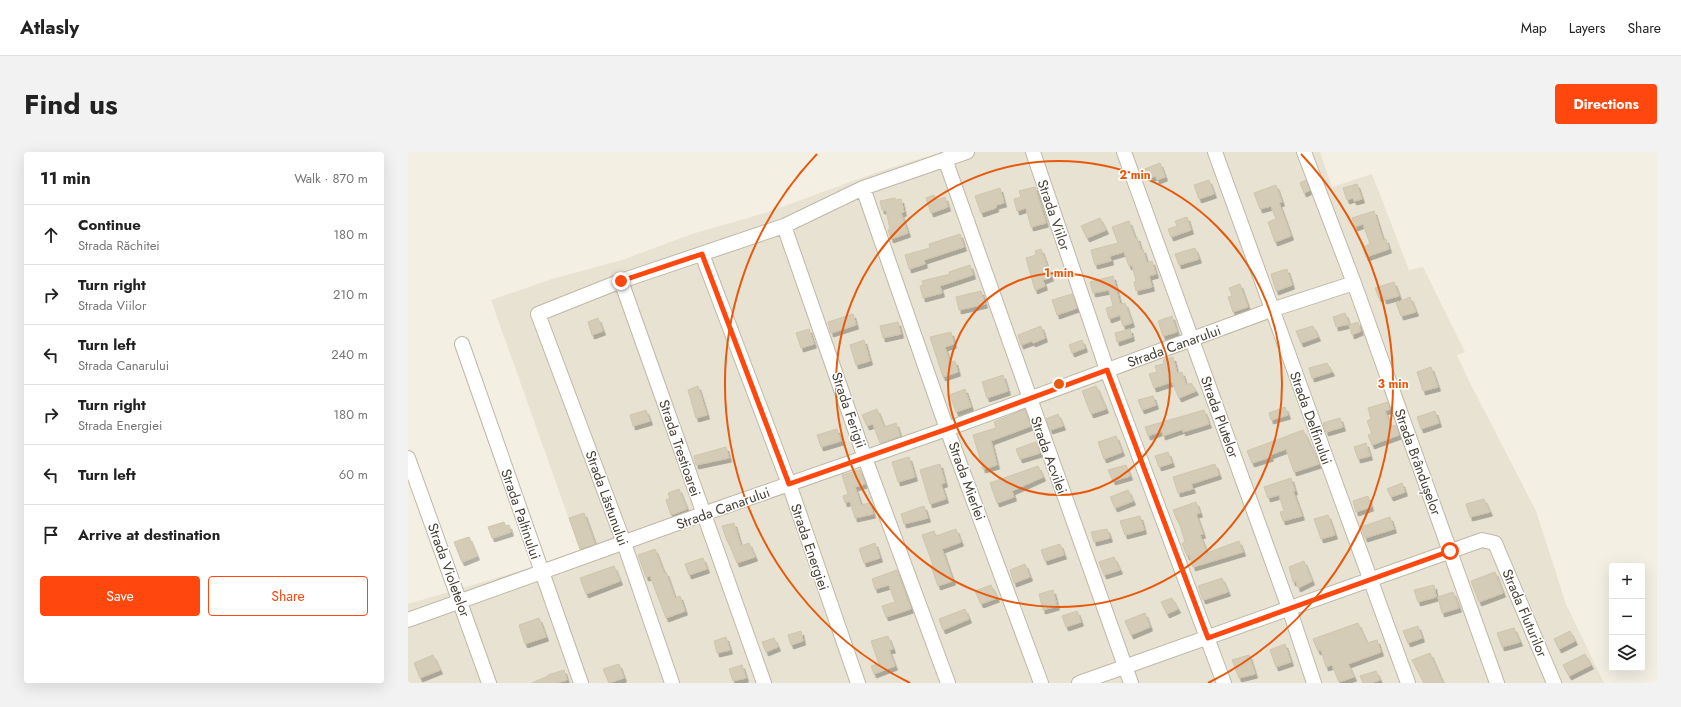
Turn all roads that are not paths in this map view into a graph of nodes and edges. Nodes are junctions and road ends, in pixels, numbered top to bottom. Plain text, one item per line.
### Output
1 (967, 152) edge
2 (1032, 152) edge
3 (1124, 152) edge
4 (1215, 152) edge
5 (1304, 152) edge
6 (945, 159) junction
7 (863, 188) junction
8 (784, 226) junction
9 (702, 254) junction
10 (621, 281) junction
11 (1354, 283) junction
12 (1271, 310) junction
13 (1193, 340) junction
14 (462, 344) dead end
15 (1107, 370) junction
16 (1029, 399) junction
17 (947, 429) junction
18 (408, 458) edge
19 (866, 458) junction
20 (789, 484) junction
21 (703, 514) junction
22 (624, 543) junction
23 (1450, 551) junction
24 (541, 572) junction
25 (1371, 579) junction
26 (461, 601) junction
27 (1289, 608) junction
28 (408, 620) edge
29 (1208, 638) junction
30 (1125, 666) junction
31 (489, 683) edge
32 (581, 683) edge
33 (672, 683) edge
34 (764, 683) edge
35 (858, 683) edge
36 (948, 683) edge
37 (1041, 683) edge
38 (1079, 683) edge
39 (1131, 683) edge
40 (1224, 683) edge
41 (1314, 683) edge
42 (1408, 683) edge
43 (1497, 683) edge
44 (1554, 683) edge

1 - 6 street
2 - 15 street, Strada Viilor
3 - 13 street, Strada Plutelor
4 - 12 street, Strada Delfinului
5 - 11 street, Strada Brândușelor
6 - 7 street
6 - 16 street, Strada Acvilei
7 - 8 street
7 - 17 street, Strada Mierlei
8 - 9 street
8 - 19 street, Strada Ferigii
9 - 10 street
9 - 20 street, Strada Energiei
10 - 21 street, Strada Trestioarei
10 - 22 street, Strada Lăstunului
11 - 12 street, Strada Canarului
11 - 23 street, Strada Brândușelor
12 - 13 street, Strada Canarului
12 - 25 street, Strada Delfinului
13 - 15 street, Strada Canarului
13 - 27 street, Strada Plutelor
14 - 24 street, Strada Paltinului
15 - 16 street, Strada Canarului
15 - 29 street, Strada Viilor
16 - 17 street, Strada Canarului
16 - 30 street, Strada Acvilei
17 - 19 street, Strada Canarului
17 - 37 street, Strada Mierlei
18 - 26 street, Strada Violetelor
19 - 20 street, Strada Canarului
19 - 36 street, Strada Ferigii
20 - 21 street, Strada Canarului
20 - 35 street, Strada Energiei
21 - 22 street, Strada Canarului
21 - 34 street, Strada Trestioarei
22 - 24 street, Strada Canarului
22 - 33 street, Strada Lăstunului
23 - 25 street
23 - 43 street, Strada Brândușelor
23 - 44 street, Strada Fluturilor
24 - 26 street, Strada Canarului
24 - 32 street, Strada Paltinului
25 - 27 street
25 - 42 street, Strada Delfinului
26 - 28 street, Strada Canarului
26 - 31 street, Strada Violetelor
27 - 29 street
27 - 41 street, Strada Plutelor
29 - 30 street
29 - 40 street, Strada Viilor
30 - 38 street
30 - 39 street, Strada Acvilei

